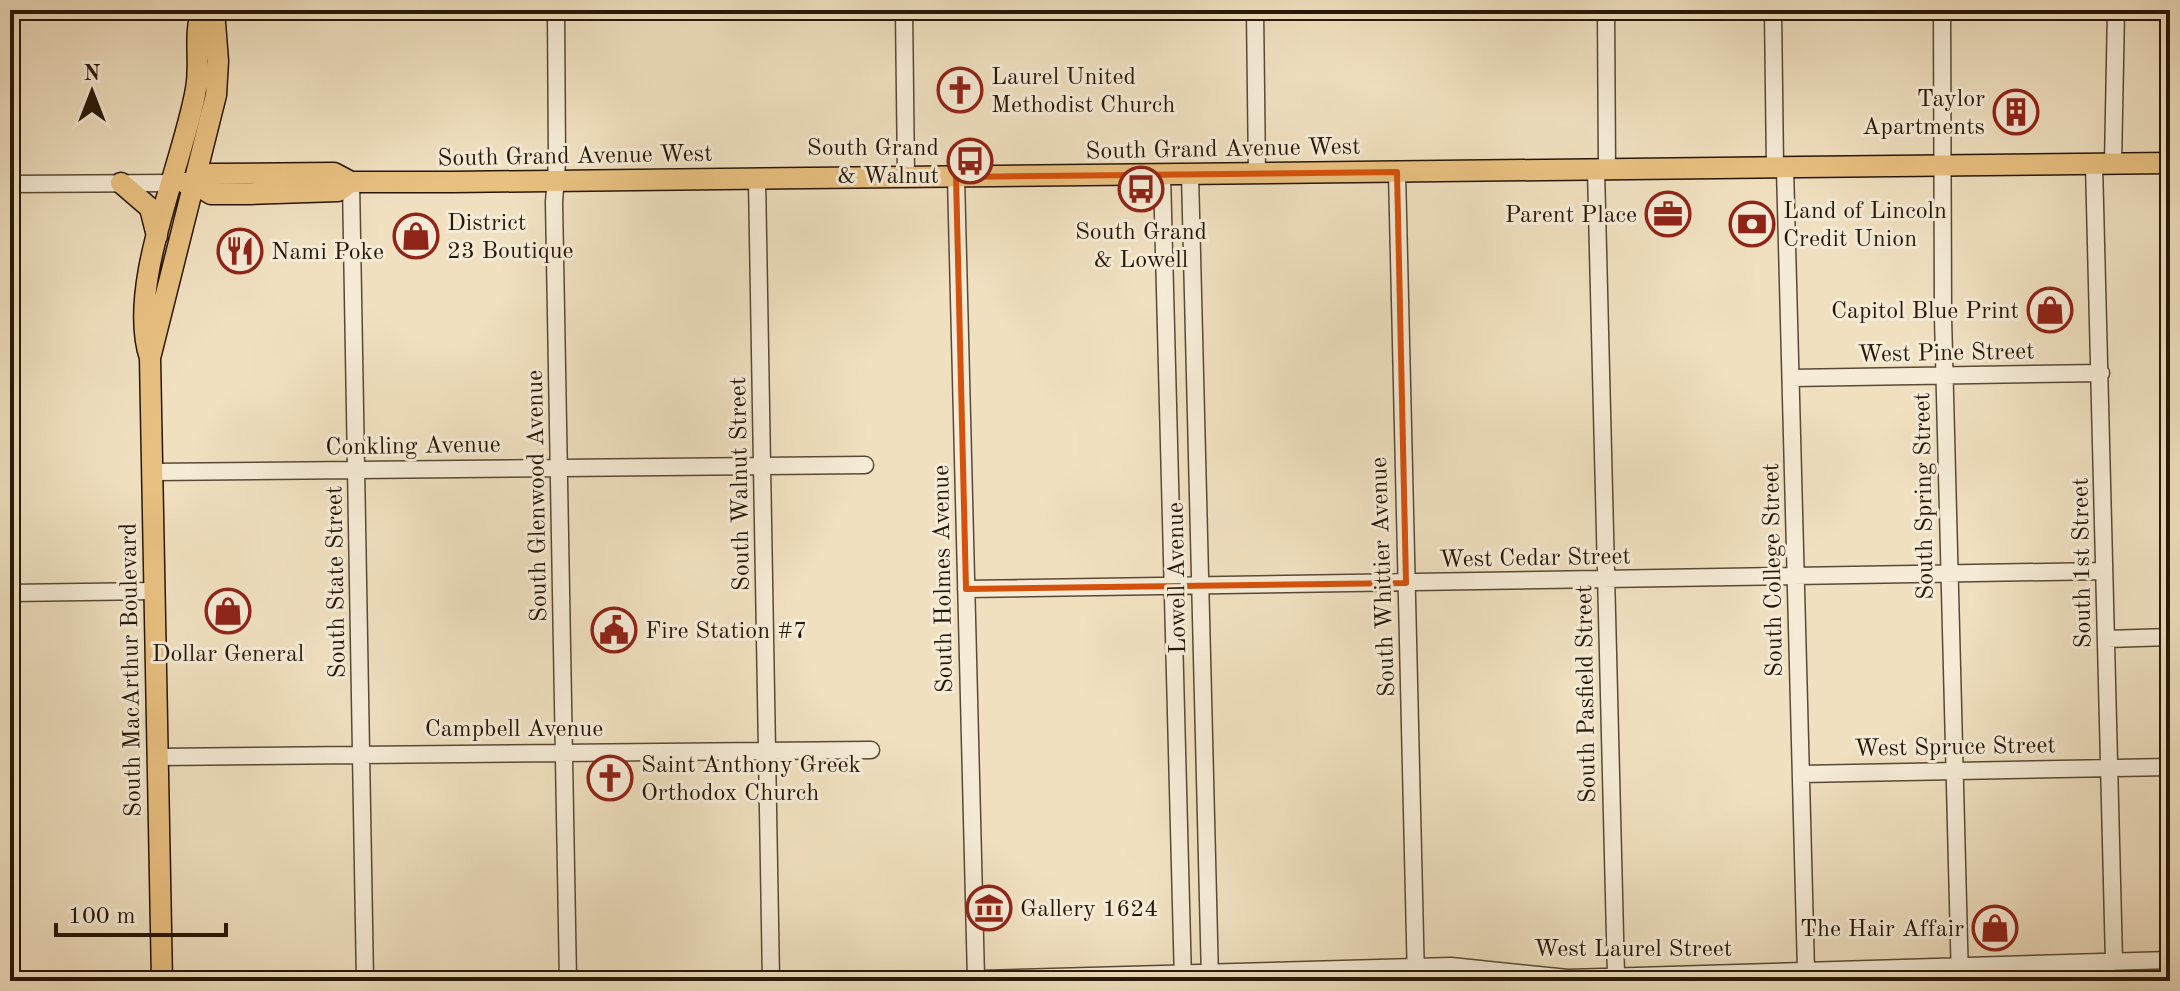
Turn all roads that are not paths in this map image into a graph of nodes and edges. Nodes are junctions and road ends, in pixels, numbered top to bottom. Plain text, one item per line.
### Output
1 (202, 10) edge
2 (214, 10) edge
3 (556, 10) edge
4 (904, 10) edge
5 (1255, 10) edge
6 (1606, 10) edge
7 (1773, 10) edge
8 (1942, 10) edge
9 (2116, 10) edge
10 (209, 126) junction
11 (2170, 163) edge
12 (2104, 164) junction
13 (1941, 166) junction
14 (1780, 168) junction
15 (1602, 170) junction
16 (1397, 172) junction
17 (265, 174) junction
18 (1190, 174) junction
19 (1257, 174) junction
20 (1162, 175) junction
21 (906, 177) junction
22 (956, 177) junction
23 (757, 179) junction
24 (555, 181) junction
25 (351, 182) junction
26 (121, 183) junction
27 (173, 183) junction
28 (10, 184) edge
29 (195, 184) junction
30 (157, 236) junction
31 (150, 358) junction
32 (2101, 373) junction
33 (1944, 376) junction
34 (1791, 378) junction
35 (865, 465) dead end
36 (763, 466) junction
37 (559, 468) junction
38 (357, 470) junction
39 (153, 472) junction
40 (2104, 571) junction
41 (1949, 574) junction
42 (1795, 577) junction
43 (1606, 579) junction
44 (1406, 583) junction
45 (1174, 585) junction
46 (1200, 585) junction
47 (966, 589) junction
48 (155, 591) junction
49 (10, 593) edge
50 (2170, 637) edge
51 (2107, 639) junction
52 (871, 750) dead end
53 (767, 751) junction
54 (564, 752) junction
55 (361, 753) junction
56 (158, 757) junction
57 (2110, 767) junction
58 (2170, 767) edge
59 (1955, 770) junction
60 (1801, 774) junction
61 (2170, 960) edge
62 (2114, 962) junction
63 (1806, 971) junction
64 (1416, 974) edge
65 (1960, 974) edge
66 (1210, 976) edge
67 (1616, 976) junction
68 (1774, 976) edge
69 (1182, 977) edge
70 (976, 979) junction
71 (1598, 979) edge
72 (994, 980) edge
73 (162, 981) edge
74 (365, 981) edge
75 (568, 981) edge
76 (771, 981) edge
77 (905, 981) edge

1 - 27 main road, South MacArthur Boulevard
2 - 10 main road, South MacArthur Boulevard
3 - 24 street, South Glenwood Avenue
4 - 21 street
5 - 19 street
6 - 15 street, South Pasfield Street
7 - 14 street, South College Street
8 - 13 street, South Spring Street
9 - 12 street, South 1st Street
10 - 17 main road
10 - 29 main road, South MacArthur Boulevard
11 - 12 main road, South Grand Avenue West
12 - 13 main road, South Grand Avenue West
12 - 32 street, South 1st Street
13 - 14 main road, South Grand Avenue West
13 - 33 street, South Spring Street
14 - 15 main road, South Grand Avenue West
14 - 34 street, South College Street
15 - 16 main road, South Grand Avenue West
15 - 43 street, South Pasfield Street
16 - 19 main road, South Grand Avenue West
16 - 44 street, South Whittier Avenue
17 - 25 main road, South Grand Avenue West
17 - 29 main road, South Grand Avenue West
18 - 19 main road, South Grand Avenue West
18 - 20 main road, South Grand Avenue West
18 - 46 street, Lowell Avenue
20 - 22 main road, South Grand Avenue West
20 - 45 street, Lowell Avenue
21 - 22 main road, South Grand Avenue West
21 - 23 main road, South Grand Avenue West
22 - 47 street, South Holmes Avenue
23 - 24 main road, South Grand Avenue West
23 - 36 street, South Walnut Street
24 - 25 main road, South Grand Avenue West
24 - 37 street, South Glenwood Avenue
25 - 29 main road, South Grand Avenue West
25 - 38 street, South State Street
26 - 27 street, South Grand Avenue West
26 - 28 street, South Grand Avenue West
26 - 30 main road
27 - 29 main road, South Grand Avenue West
27 - 30 main road, South MacArthur Boulevard
29 - 31 main road, South MacArthur Boulevard
30 - 31 main road, South MacArthur Boulevard
31 - 39 main road, South MacArthur Boulevard
32 - 33 street, West Pine Street
32 - 40 street, South 1st Street
33 - 34 street, West Pine Street
33 - 41 street, South Spring Street
34 - 42 street, South College Street
35 - 36 street, Conkling Avenue
36 - 37 street, Conkling Avenue
36 - 53 street, South Walnut Street
37 - 38 street, Conkling Avenue
37 - 54 street, South Glenwood Avenue
38 - 39 street, Conkling Avenue
38 - 55 street, South State Street
39 - 48 main road, South MacArthur Boulevard
40 - 41 street, West Cedar Street
40 - 51 street, South 1st Street
41 - 42 street, West Cedar Street
41 - 59 street, South Spring Street
42 - 43 street, West Cedar Street
42 - 60 street, South College Street
43 - 44 street, West Cedar Street
43 - 67 street, South Pasfield Street
44 - 46 street, West Cedar Street
44 - 64 street, South Whittier Avenue
45 - 46 street, West Cedar Street
45 - 47 street, West Cedar Street
45 - 69 street, Lowell Avenue
46 - 66 street, Lowell Avenue
47 - 70 street, South Holmes Avenue
48 - 49 street
48 - 56 main road, South MacArthur Boulevard
50 - 51 street
51 - 57 street, South 1st Street
52 - 53 street, Campbell Avenue
53 - 54 street, Campbell Avenue
53 - 76 street, South Walnut Street
54 - 55 street, Campbell Avenue
54 - 75 street, South Glenwood Avenue
55 - 56 street, Campbell Avenue
55 - 74 street, South State Street
56 - 73 main road, South MacArthur Boulevard
57 - 58 street, West Spruce Street
57 - 59 street, West Spruce Street
57 - 62 street, South 1st Street
59 - 60 street, West Spruce Street
59 - 65 street, South Spring Street
60 - 63 street, South College Street
61 - 62 street, West Laurel Street
62 - 65 street, West Laurel Street
63 - 65 street, West Laurel Street
63 - 68 street, West Laurel Street
64 - 66 street, West Laurel Street
64 - 71 street, West Laurel Street
66 - 69 street, West Laurel Street
67 - 68 street, West Laurel Street
67 - 71 street, West Laurel Street
69 - 72 street, West Laurel Street
70 - 72 street, West Laurel Street
70 - 77 street, West Laurel Street

